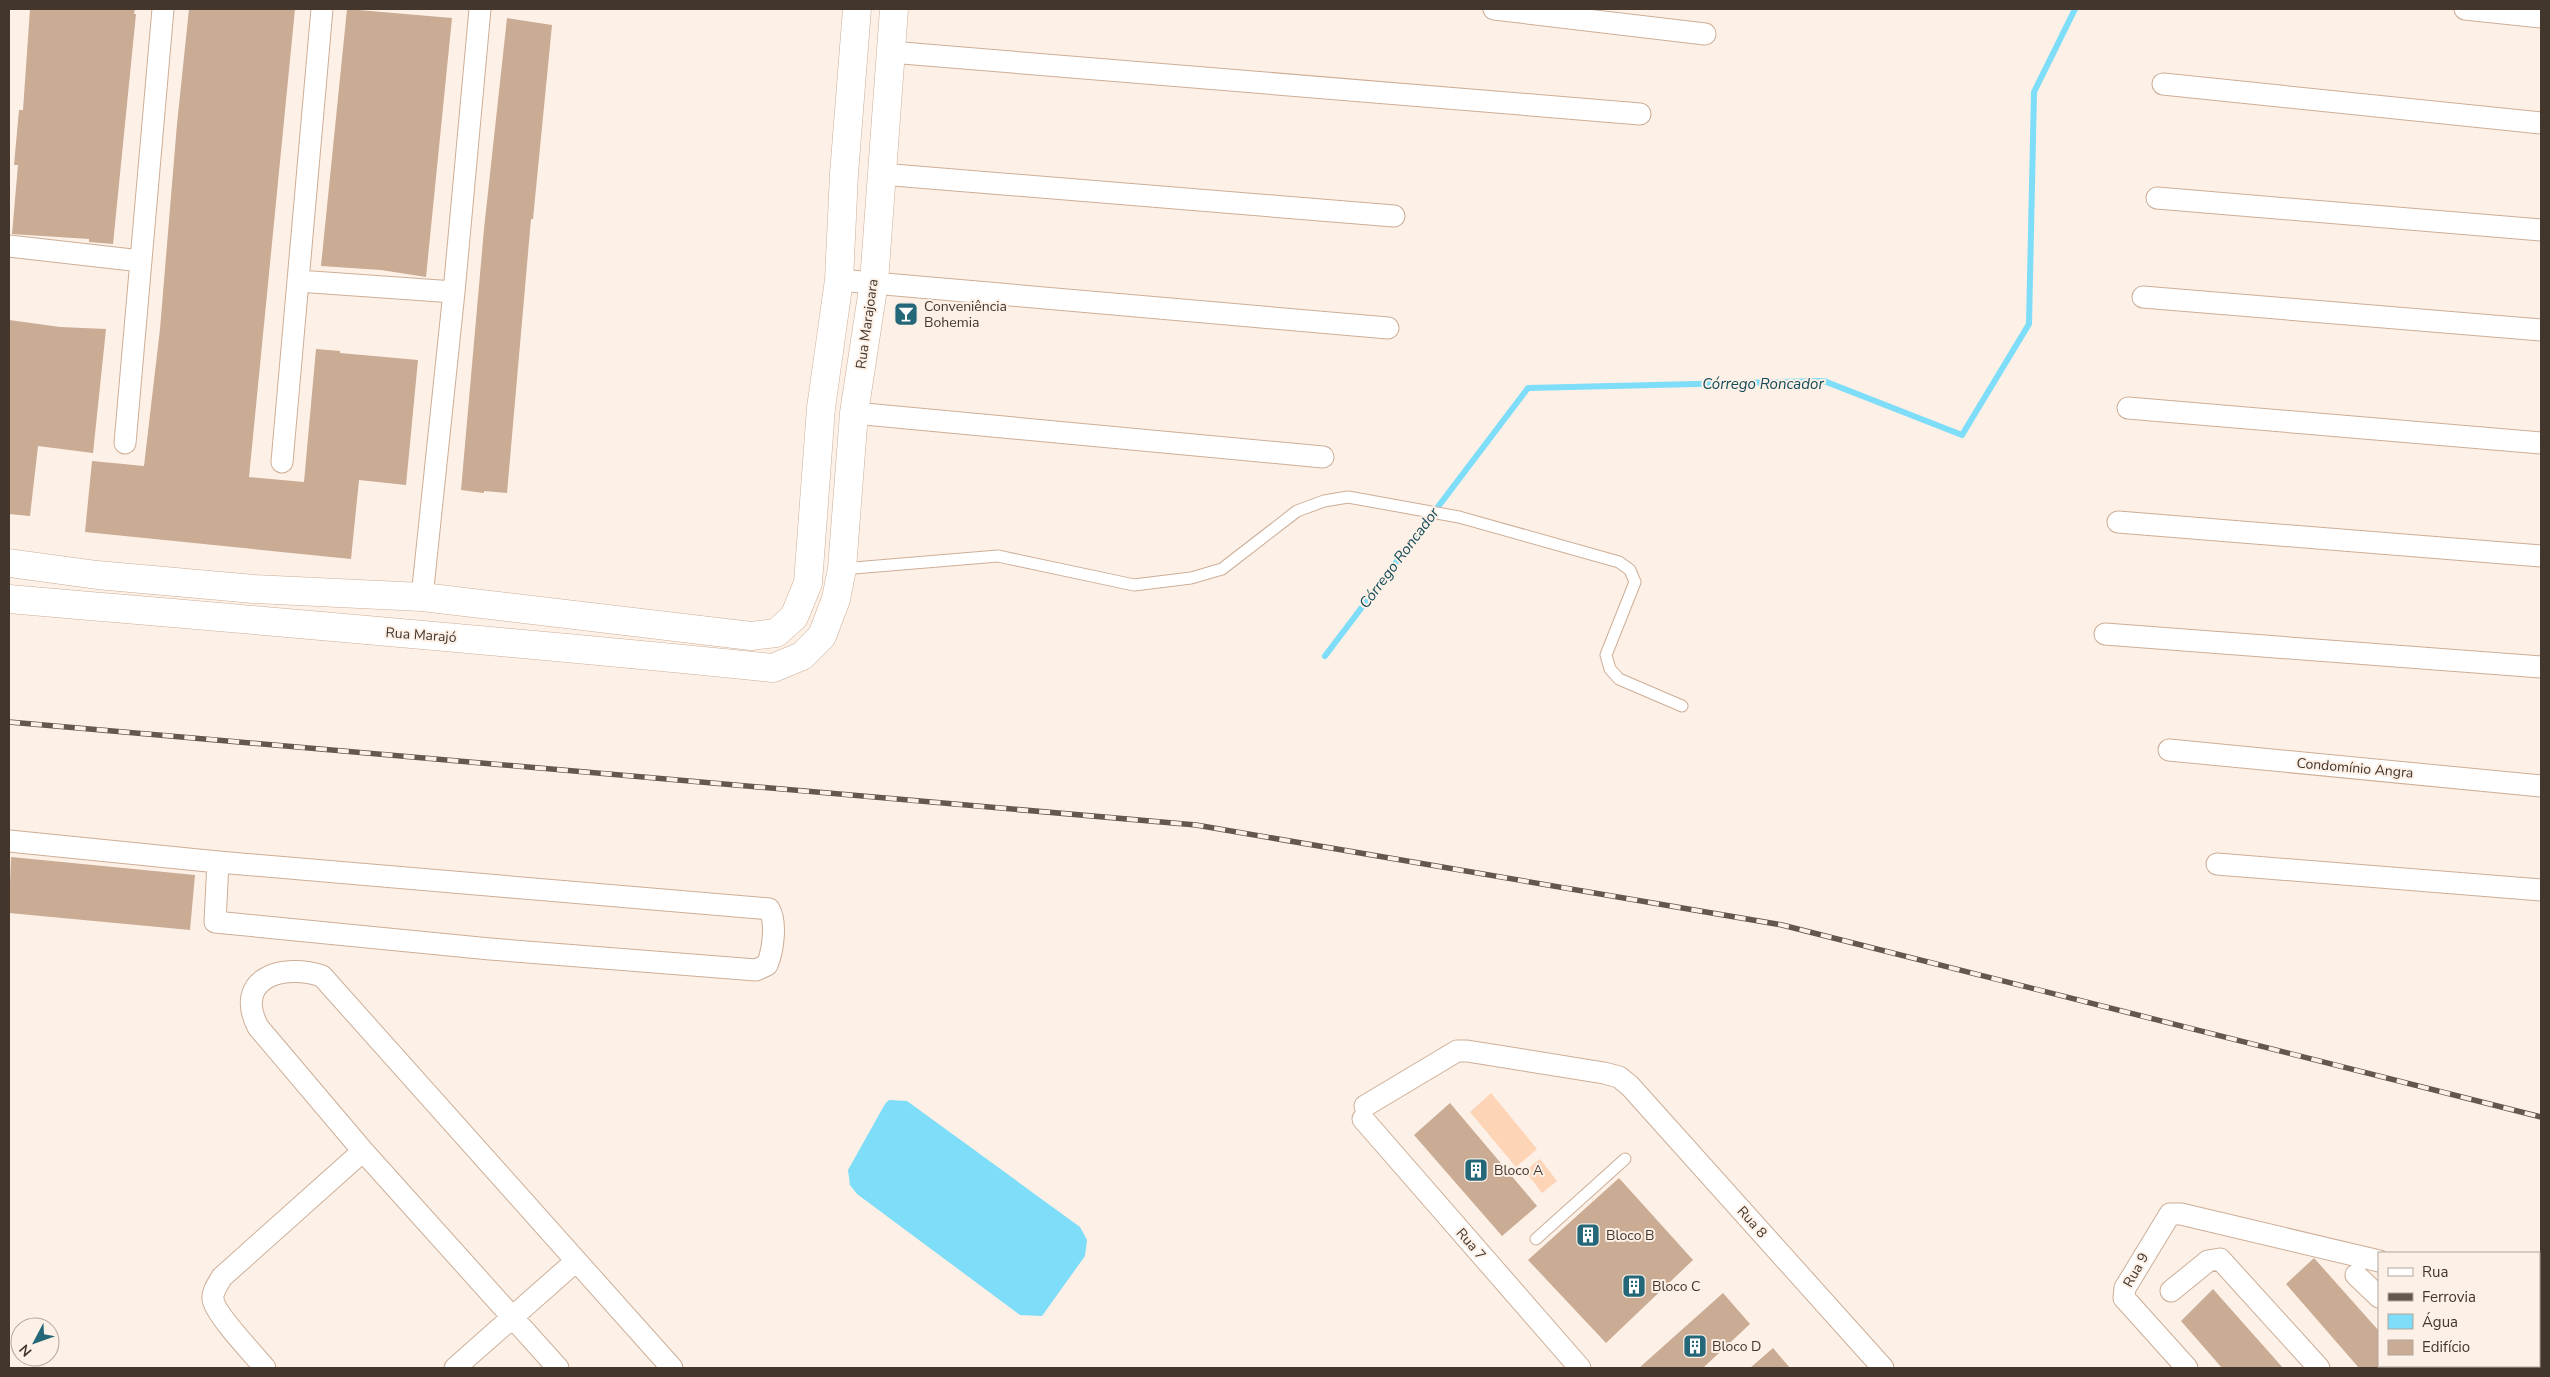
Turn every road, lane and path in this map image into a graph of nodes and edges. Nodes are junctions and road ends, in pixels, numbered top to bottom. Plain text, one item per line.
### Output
1 (163, 9) edge
2 (322, 9) edge
3 (480, 9) edge
4 (858, 9) edge
5 (894, 9) edge
6 (1494, 9) edge
7 (2464, 9) edge
8 (2541, 17) edge
9 (1705, 34) dead end
10 (890, 52) junction
11 (2163, 84) dead end
12 (1640, 114) dead end
13 (2541, 123) edge
14 (881, 174) junction
15 (2157, 198) dead end
16 (1394, 216) dead end
17 (2541, 230) edge
18 (9, 246) edge
19 (141, 261) junction
20 (298, 280) junction
21 (839, 280) junction
22 (874, 282) junction
23 (454, 292) junction
24 (2143, 298) dead end
25 (1388, 328) dead end
26 (2541, 330) edge
27 (2128, 408) dead end
28 (854, 414) junction
29 (2541, 443) edge
30 (125, 444) dead end
31 (1323, 457) dead end
32 (282, 462) dead end
33 (2118, 522) dead end
34 (2541, 556) edge
35 (9, 563) edge
36 (842, 569) junction
37 (317, 592) junction
38 (422, 597) junction
39 (9, 598) edge
40 (794, 617) junction
41 (314, 627) junction
42 (2106, 634) dead end
43 (822, 636) junction
44 (2541, 667) edge
45 (1682, 706) dead end
46 (2169, 750) dead end
47 (2541, 786) edge
48 (9, 841) edge
49 (218, 862) junction
50 (2217, 864) dead end
51 (2541, 890) edge
52 (1619, 1077) joint
53 (363, 1151) junction
54 (1625, 1159) dead end
55 (1536, 1239) dead end
56 (576, 1261) junction
57 (2378, 1261) edge
58 (2356, 1275) dead end
59 (2171, 1291) dead end
60 (2378, 1297) edge
61 (512, 1316) junction
62 (265, 1368) edge
63 (455, 1368) edge
64 (558, 1368) edge
65 (672, 1368) edge
66 (1580, 1368) edge
67 (1883, 1368) edge
68 (2187, 1368) edge
69 (2319, 1368) edge

1 - 19 street
2 - 20 street
3 - 23 street
4 - 21 street
5 - 10 street, Rua Marajoara
6 - 9 street
7 - 8 street
10 - 12 street
10 - 14 street, Rua Marajoara
11 - 13 street
14 - 16 street
14 - 22 street, Rua Marajoara
15 - 17 street
18 - 19 street
19 - 30 street
20 - 23 street
20 - 32 street
21 - 22 street
21 - 40 street
22 - 25 street
22 - 28 street, Rua Marajoara
23 - 38 street
24 - 26 street
27 - 29 street
28 - 31 street
28 - 36 street, Rua Marajoara
33 - 34 street
35 - 37 street
36 - 43 street, Rua Marajoara
36 - 45 lane
37 - 38 street
37 - 41 street
38 - 40 street
39 - 41 street, Rua Marajó
40 - 43 street
41 - 43 street, Rua Marajó
42 - 44 street
46 - 47 street, Condomínio Angra
48 - 49 street
49 - 49 street
50 - 51 street
52 - 66 street, Rua 7
52 - 67 street, Rua 8
53 - 56 street
53 - 61 street
53 - 62 street
54 - 55 lane
56 - 61 street
56 - 65 street
57 - 68 street, Rua 9
58 - 60 street
59 - 69 street
61 - 63 street
61 - 64 street

